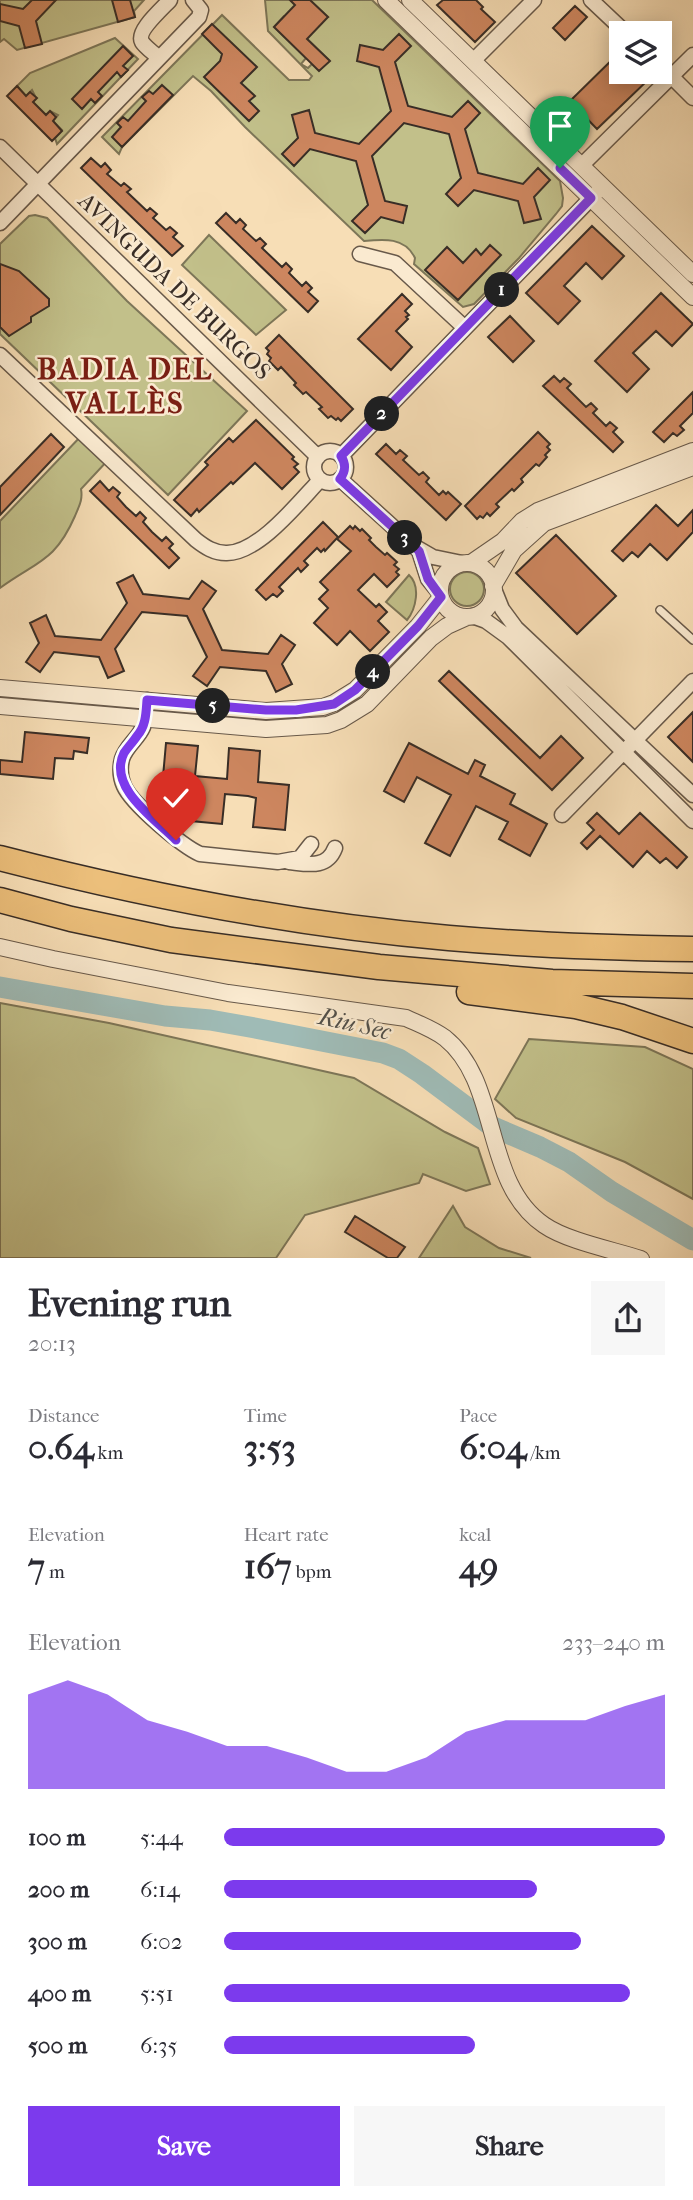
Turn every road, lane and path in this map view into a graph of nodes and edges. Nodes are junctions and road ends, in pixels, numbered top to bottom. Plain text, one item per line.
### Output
1 (170, 0) edge
2 (193, 0) edge
3 (386, 0) edge
4 (410, 0) edge
5 (534, 0) edge
6 (591, 0) edge
7 (613, 21) edge
8 (693, 55) edge
9 (159, 58) junction
10 (474, 60) junction
11 (672, 76) joint
12 (664, 84) edge
13 (693, 98) edge
14 (0, 147) edge
15 (581, 166) junction
16 (38, 184) junction
17 (597, 193) junction
18 (0, 223) edge
19 (360, 254) dead end
20 (693, 274) edge
21 (693, 297) edge
22 (466, 328) junction
23 (0, 355) edge
24 (693, 451) edge
25 (341, 456) junction
26 (318, 457) junction
27 (693, 467) edge
28 (340, 479) junction
29 (320, 480) junction
30 (414, 546) junction
31 (466, 563) junction
32 (493, 588) junction
33 (440, 595) junction
34 (660, 610) dead end
35 (469, 616) junction
36 (693, 640) edge
37 (693, 681) edge
38 (0, 688) edge
39 (147, 700) junction
40 (0, 706) edge
41 (145, 719) junction
42 (635, 739) junction
43 (623, 753) junction
44 (693, 795) edge
45 (562, 815) dead end
46 (693, 821) edge
47 (311, 844) dead end
48 (335, 848) dead end
49 (0, 858) edge
50 (278, 862) junction
51 (0, 900) edge
52 (172, 940) junction
53 (0, 947) edge
54 (693, 949) edge
55 (693, 986) edge
56 (693, 1041) edge
57 (641, 1258) edge

1 - 9 street
2 - 9 street
3 - 17 street
4 - 10 street
5 - 10 street
6 - 7 street
8 - 11 street
9 - 16 street
10 - 15 street
11 - 13 street
12 - 15 street
14 - 16 street, AVINGUDA DE BURGOS
15 - 17 street
16 - 18 street
16 - 26 street, AVINGUDA DE BURGOS
17 - 20 street
17 - 21 street
17 - 22 street
19 - 22 street
22 - 25 street
23 - 29 street
24 - 31 street
25 - 26 street
25 - 28 street
26 - 29 street
27 - 32 street
28 - 29 street
28 - 30 street
30 - 31 street
30 - 33 street
31 - 32 street
31 - 33 street
32 - 35 street
32 - 42 street
33 - 35 street
33 - 39 street
34 - 36 lane
35 - 41 street
35 - 43 street
37 - 42 street
38 - 39 street
39 - 41 street
40 - 41 street
41 - 50 street
42 - 43 street
42 - 44 street
43 - 45 street
43 - 46 street
47 - 50 street
48 - 50 street
49 - 54 highway
51 - 52 highway
52 - 55 highway
52 - 56 highway
53 - 57 street

